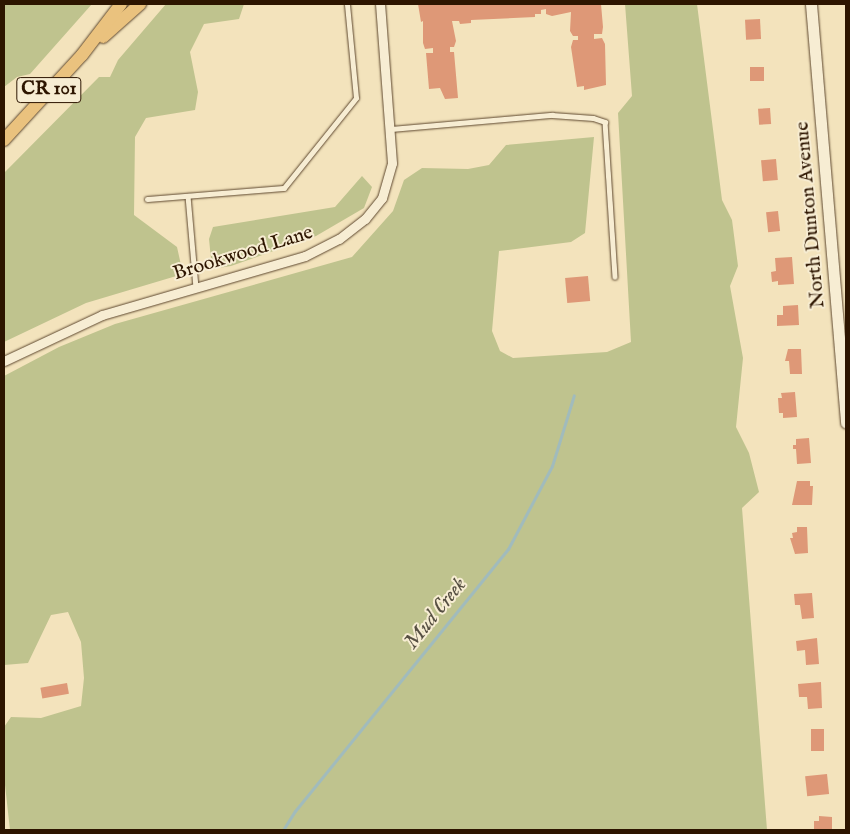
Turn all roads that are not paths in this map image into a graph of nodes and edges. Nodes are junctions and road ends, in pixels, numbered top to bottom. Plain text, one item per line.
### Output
1 (121, 4) edge
2 (140, 4) edge
3 (347, 4) edge
4 (380, 4) edge
5 (811, 4) edge
6 (82, 55) junction
7 (17, 126) junction
8 (391, 129) junction
9 (4, 133) edge
10 (4, 140) edge
11 (188, 196) junction
12 (147, 199) dead end
13 (615, 277) dead end
14 (196, 288) junction
15 (4, 361) edge
16 (846, 423) edge

1 - 6 main road, CR 101
2 - 6 main road, CR 101
3 - 11 lane
4 - 8 street, Brookwood Lane
5 - 16 street, North Dunton Avenue
6 - 7 main road, CR 101
7 - 9 main road
7 - 10 main road, CR 101
8 - 13 lane
8 - 14 street, Brookwood Lane
11 - 12 lane
11 - 14 lane
14 - 15 street, Brookwood Lane

